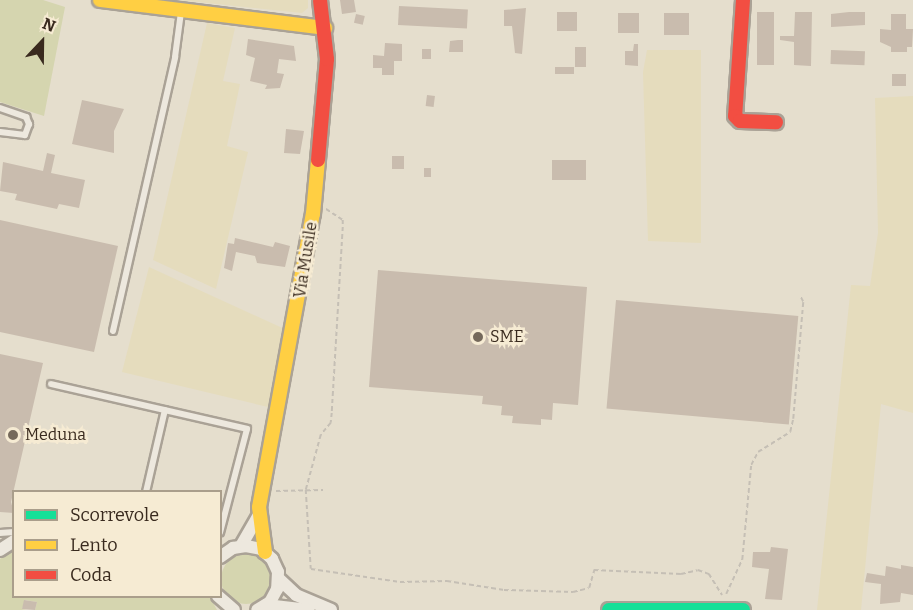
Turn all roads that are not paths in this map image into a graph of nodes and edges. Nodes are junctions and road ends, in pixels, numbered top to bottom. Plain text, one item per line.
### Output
1 (100, 0) edge
2 (320, 0) edge
3 (743, 0) edge
4 (181, 10) junction
5 (325, 28) junction
6 (0, 108) edge
7 (776, 122) dead end
8 (0, 132) edge
9 (113, 331) dead end
10 (51, 384) dead end
11 (165, 410) junction
12 (146, 490) edge
13 (258, 516) junction
14 (222, 528) edge
15 (241, 546) junction
16 (265, 552) junction
17 (222, 557) edge
18 (279, 579) junction
19 (262, 608) edge
20 (309, 610) edge
21 (331, 610) edge
22 (609, 610) edge
23 (743, 610) edge

1 - 4 street
2 - 5 street, Via Musile
3 - 7 street
4 - 5 street
4 - 9 lane
5 - 13 street, Via Musile
6 - 8 lane
10 - 11 lane
11 - 12 lane
11 - 14 lane
13 - 15 street
13 - 16 street
15 - 16 street
15 - 17 street
16 - 18 street
18 - 19 street
18 - 21 street
19 - 20 street
22 - 23 street

